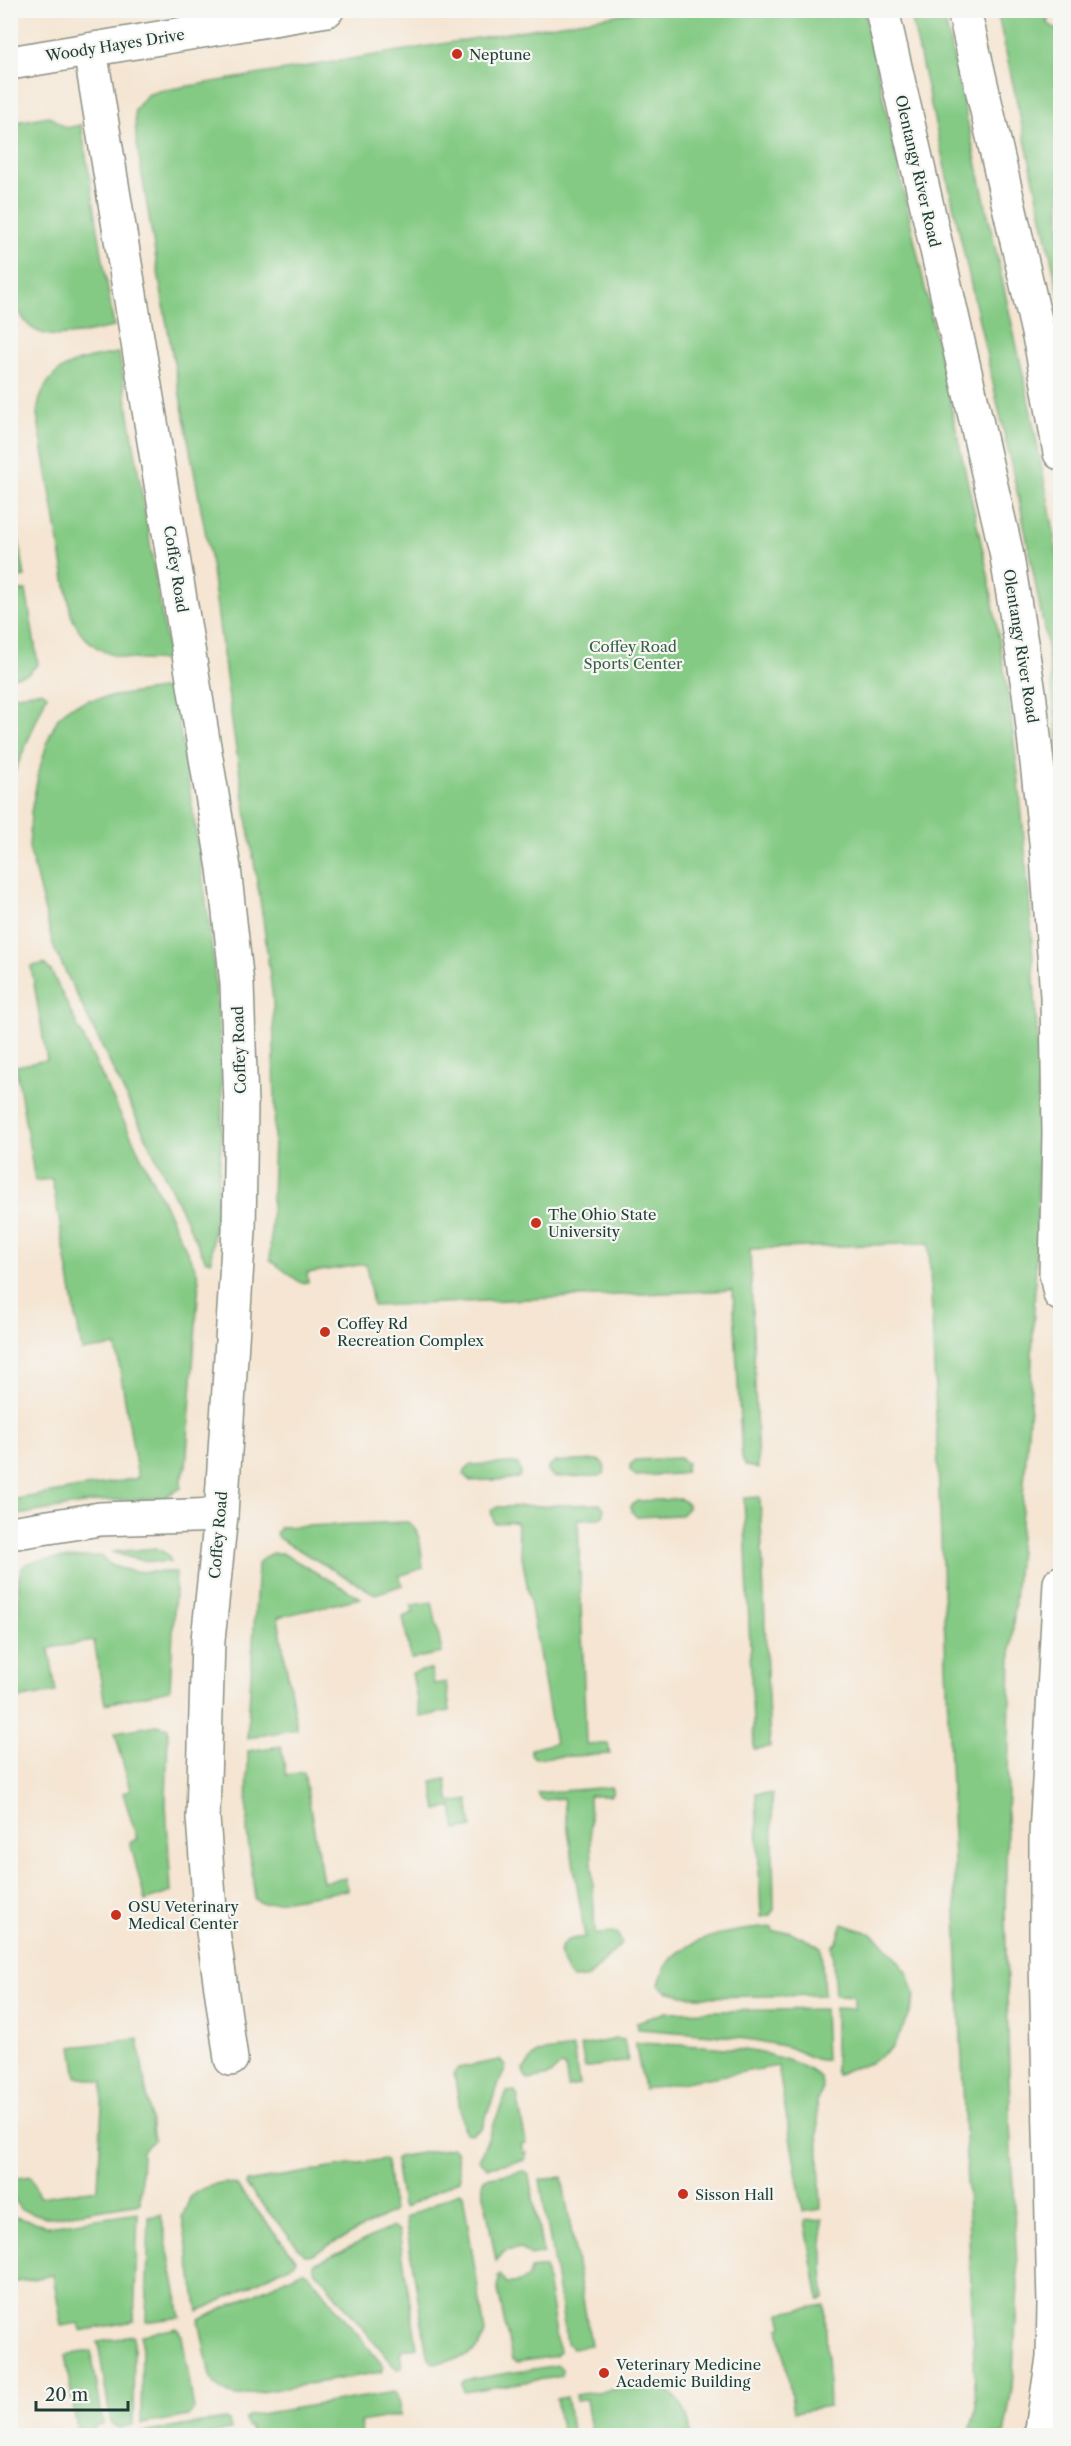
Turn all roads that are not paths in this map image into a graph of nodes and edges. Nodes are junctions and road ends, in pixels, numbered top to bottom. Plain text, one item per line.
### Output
1 (327, 10) edge
2 (882, 10) edge
3 (964, 10) edge
4 (90, 50) junction
5 (10, 63) edge
6 (1060, 453) edge
7 (1060, 1294) edge
8 (221, 1515) junction
9 (10, 1533) edge
10 (1060, 1583) edge
11 (231, 2059) dead end
12 (1041, 2436) edge

1 - 4 main road, Woody Hayes Drive
2 - 7 main road, Olentangy River Road
3 - 6 main road
4 - 5 main road, Woody Hayes Drive
4 - 8 main road, Coffey Road
8 - 9 main road
8 - 11 main road, Coffey Road
10 - 12 main road

